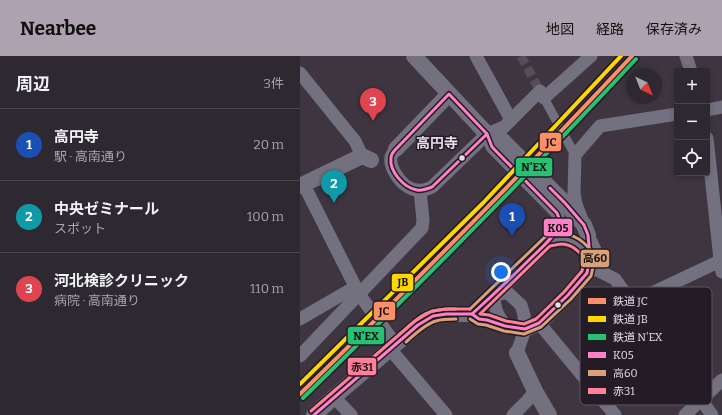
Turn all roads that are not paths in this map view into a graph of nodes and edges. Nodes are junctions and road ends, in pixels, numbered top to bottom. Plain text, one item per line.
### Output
1 (414, 56) edge
2 (476, 56) edge
3 (591, 56) edge
4 (686, 56) edge
5 (578, 61) edge
6 (690, 68) edge
7 (300, 73) edge
8 (449, 94) junction
9 (544, 98) junction
10 (722, 107) edge
11 (710, 109) edge
12 (674, 114) edge
13 (511, 120) junction
14 (487, 134) junction
15 (707, 140) edge
16 (396, 149) junction
17 (575, 155) junction
18 (367, 158) junction
19 (398, 179) junction
20 (302, 185) edge
21 (420, 191) junction
22 (586, 230) junction
23 (547, 242) junction
24 (721, 258) edge
25 (588, 265) junction
26 (603, 273) junction
27 (620, 287) edge
28 (663, 287) edge
29 (357, 290) junction
30 (494, 294) junction
31 (472, 314) junction
32 (300, 319) edge
33 (540, 323) junction
34 (505, 326) junction
35 (525, 329) junction
36 (393, 347) junction
37 (518, 353) junction
38 (300, 356) edge
39 (580, 372) edge
40 (722, 380) edge
41 (712, 389) edge
42 (535, 391) junction
43 (334, 397) junction
44 (607, 405) edge
45 (695, 405) edge
46 (705, 405) edge
47 (314, 415) edge
48 (351, 415) edge
49 (446, 415) edge
50 (513, 415) edge
51 (548, 415) edge
52 (615, 415) edge
53 (685, 415) edge
54 (712, 415) edge

1 - 8 street
2 - 13 street
3 - 5 street
4 - 6 street
5 - 9 street
7 - 18 street
8 - 14 street
8 - 16 street
9 - 13 street
9 - 17 street
10 - 11 street
12 - 17 street
13 - 14 street
14 - 21 street
14 - 22 street
14 - 23 street
15 - 24 street
16 - 18 street
16 - 19 street
17 - 22 street
18 - 19 street
18 - 20 street
19 - 21 street
20 - 29 street
21 - 29 street
22 - 25 street
22 - 26 street
23 - 25 street
23 - 30 street
24 - 28 street
25 - 26 street
25 - 33 street
26 - 27 street
29 - 32 street
29 - 36 street
29 - 38 street
30 - 31 street
30 - 34 street
30 - 35 street
31 - 34 street
31 - 36 street
33 - 35 street
33 - 39 street
34 - 35 street
34 - 37 street
35 - 37 street
36 - 43 street
36 - 49 street
37 - 42 street
40 - 41 street
42 - 50 street
42 - 51 street
43 - 47 street
43 - 48 street
44 - 52 street
45 - 53 street
46 - 54 street

